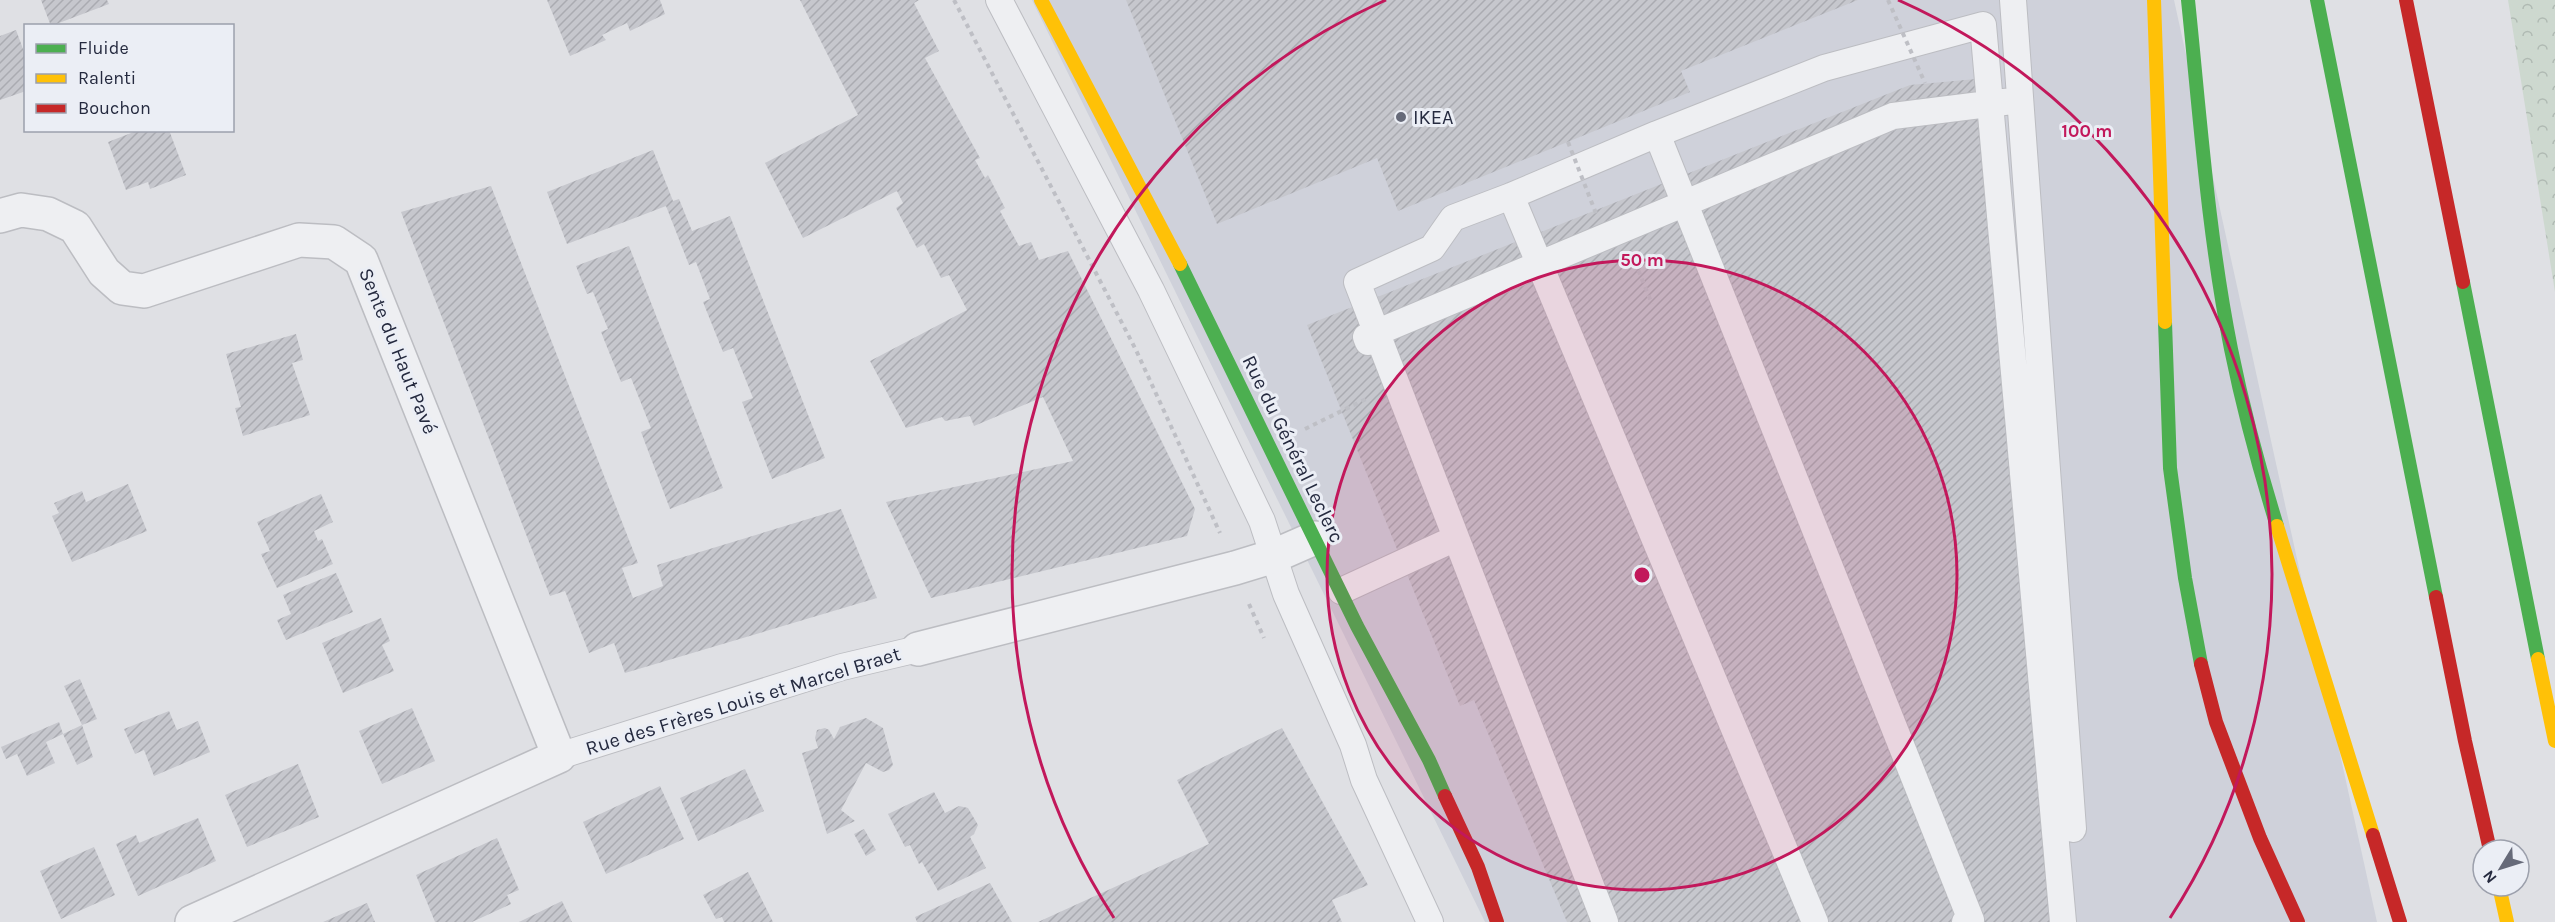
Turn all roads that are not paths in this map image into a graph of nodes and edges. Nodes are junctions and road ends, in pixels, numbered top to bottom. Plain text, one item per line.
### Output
1 (999, 0) edge
2 (1041, 0) edge
3 (2013, 0) edge
4 (2154, 0) edge
5 (2188, 0) edge
6 (2317, 0) edge
7 (2406, 0) edge
8 (2020, 100) junction
9 (1657, 134) junction
10 (1511, 196) junction
11 (0, 216) edge
12 (1315, 538) junction
13 (1456, 538) junction
14 (1274, 556) junction
15 (1341, 591) junction
16 (918, 649) joint
17 (2555, 741) edge
18 (559, 756) junction
19 (2487, 838) edge
20 (2502, 898) edge
21 (192, 922) edge
22 (1430, 922) edge
23 (1497, 922) edge
24 (1594, 922) edge
25 (1605, 922) edge
26 (1815, 922) edge
27 (1965, 922) edge
28 (2064, 922) edge
29 (2079, 922) edge
30 (2298, 922) edge
31 (2400, 922) edge
32 (2507, 922) edge

1 - 14 lane
2 - 12 main road, Rue du Général Leclerc
3 - 8 lane
4 - 30 main road
5 - 31 main road
6 - 19 main road
7 - 17 main road
8 - 24 lane
8 - 29 lane
9 - 10 lane
9 - 27 lane
9 - 28 lane
10 - 13 lane
10 - 26 lane
11 - 18 street, Sente du Haut Pavé
12 - 14 street, Rue des Frères Louis et Marcel Braet
12 - 15 main road, Rue du Général Leclerc
13 - 15 lane
13 - 25 lane
14 - 16 street, Rue des Frères Louis et Marcel Braet
14 - 22 lane
15 - 23 main road, Rue du Général Leclerc
16 - 18 lane, Rue des Frères Louis et Marcel Braet
18 - 21 street, Rue des Frères Louis et Marcel Braet
20 - 32 main road

